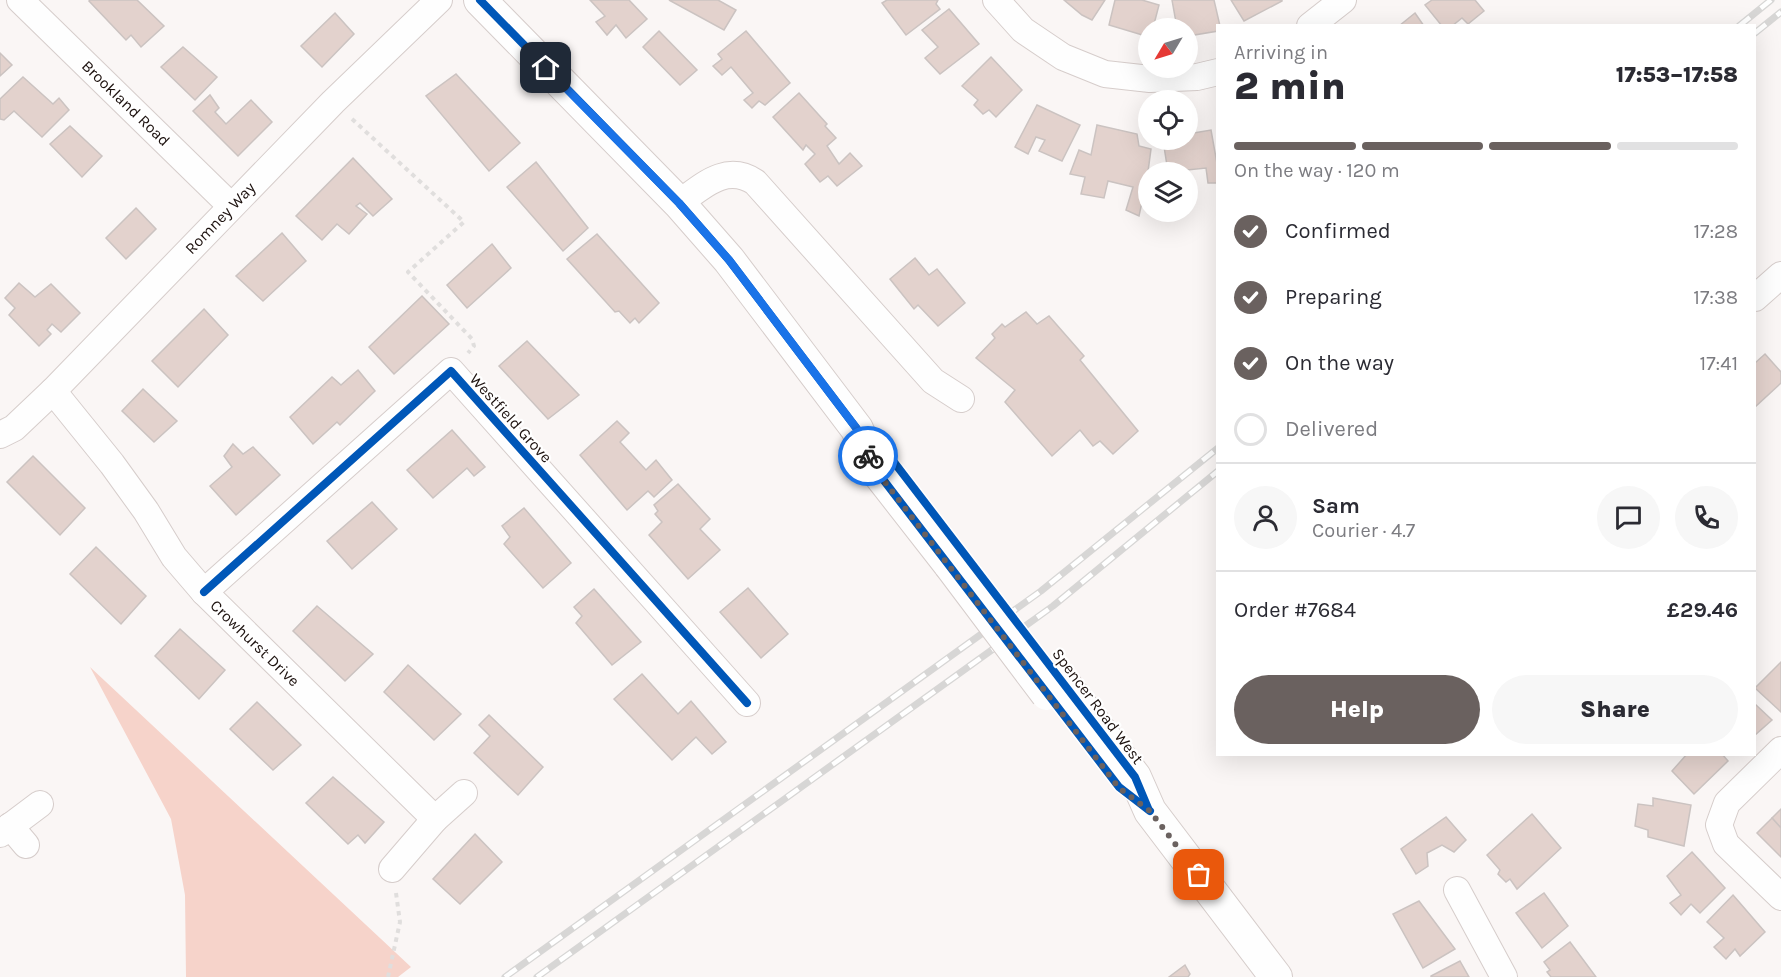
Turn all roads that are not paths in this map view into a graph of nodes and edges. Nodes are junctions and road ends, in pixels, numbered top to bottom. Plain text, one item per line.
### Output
1 (20, 0) edge
2 (439, 0) edge
3 (480, 0) edge
4 (996, 0) edge
5 (1216, 72) edge
6 (679, 203) junction
7 (231, 206) junction
8 (1781, 274) edge
9 (1756, 297) edge
10 (53, 391) junction
11 (961, 399) dead end
12 (0, 435) edge
13 (204, 592) junction
14 (747, 703) dead end
15 (1781, 750) edge
16 (464, 793) dead end
17 (40, 804) dead end
18 (435, 819) junction
19 (5, 830) edge
20 (26, 846) dead end
21 (392, 869) road end
22 (1457, 890) dead end
23 (1781, 897) edge
24 (1276, 977) edge
25 (1504, 977) edge

1 - 7 street, Brookland Road
2 - 7 street, Romney Way
3 - 6 street, Spencer Road West
4 - 5 street
6 - 11 street
6 - 24 street, Spencer Road West
7 - 10 street, Romney Way
8 - 9 street
10 - 12 street, Romney Way
10 - 13 street, Crowhurst Drive
13 - 14 street, Westfield Grove
13 - 18 street, Crowhurst Drive
15 - 23 street
16 - 18 street
17 - 19 street
18 - 21 street
19 - 20 street
22 - 25 street

